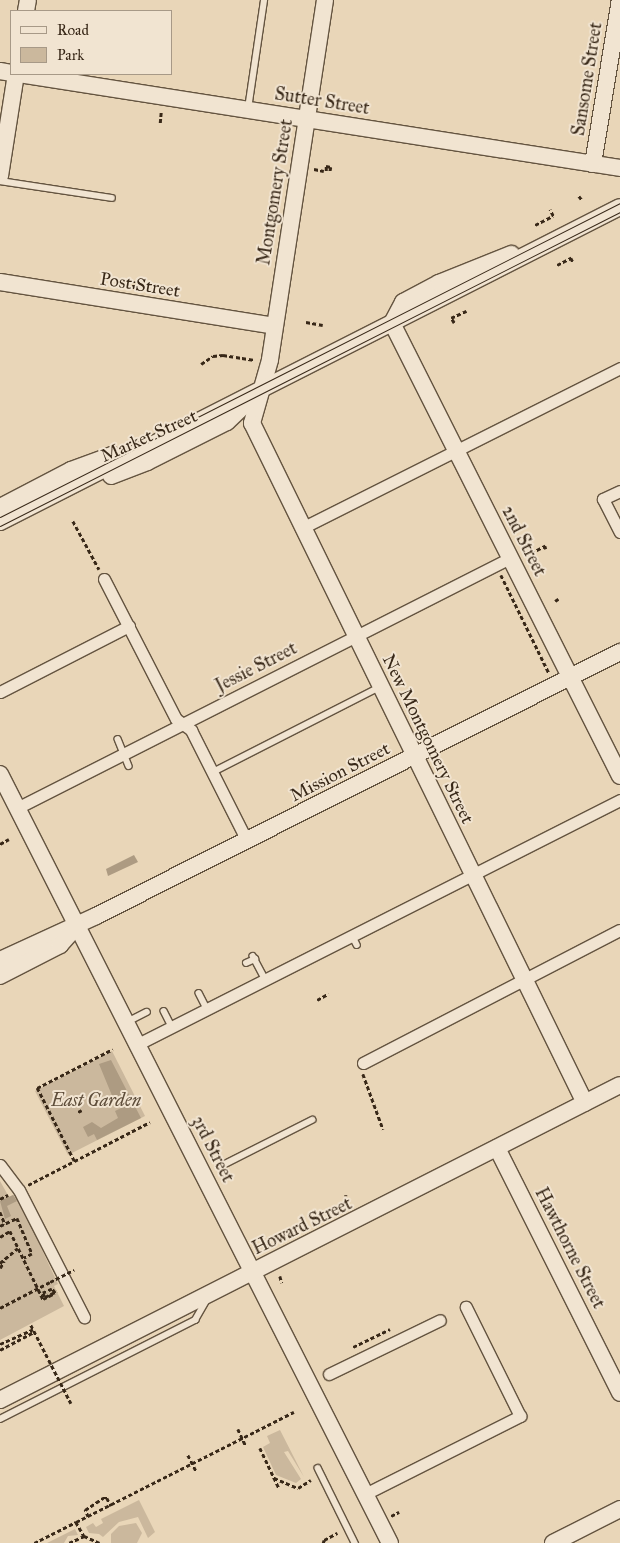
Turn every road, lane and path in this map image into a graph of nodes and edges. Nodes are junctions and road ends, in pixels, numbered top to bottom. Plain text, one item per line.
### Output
1 (264, 0) edge
2 (325, 0) edge
3 (620, 0) edge
4 (17, 75) edge
5 (23, 75) edge
6 (248, 110) junction
7 (162, 111) dead end
8 (306, 119) junction
9 (160, 124) dead end
10 (593, 164) junction
11 (620, 168) edge
12 (314, 169) dead end
13 (326, 171) dead end
14 (0, 176) edge
15 (0, 181) edge
16 (579, 196) dead end
17 (112, 198) dead end
18 (582, 200) dead end
19 (620, 208) edge
20 (550, 210) dead end
21 (535, 225) dead end
22 (573, 262) dead end
23 (557, 266) dead end
24 (134, 281) dead end
25 (0, 282) edge
26 (133, 289) dead end
27 (466, 311) dead end
28 (306, 322) dead end
29 (392, 323) junction
30 (454, 323) dead end
31 (323, 325) dead end
32 (274, 326) junction
33 (256, 360) dead end
34 (201, 364) dead end
35 (620, 368) edge
36 (261, 389) junction
37 (176, 433) junction
38 (456, 451) junction
39 (620, 491) edge
40 (0, 495) edge
41 (18, 497) junction
42 (41, 501) junction
43 (0, 507) edge
44 (73, 521) dead end
45 (0, 522) edge
46 (302, 528) junction
47 (620, 532) edge
48 (546, 549) dead end
49 (531, 553) dead end
50 (510, 558) junction
51 (104, 579) joint
52 (129, 626) junction
53 (356, 636) junction
54 (620, 652) edge
55 (570, 677) junction
56 (380, 687) junction
57 (0, 692) edge
58 (183, 724) junction
59 (118, 740) dead end
60 (123, 754) junction
61 (415, 757) junction
62 (129, 766) dead end
63 (212, 773) junction
64 (0, 774) edge
65 (620, 776) edge
66 (620, 800) edge
67 (17, 808) junction
68 (9, 839) dead end
69 (247, 841) junction
70 (0, 844) edge
71 (472, 874) junction
72 (78, 925) junction
73 (620, 930) edge
74 (0, 960) edge
75 (246, 963) dead end
76 (0, 976) edge
77 (265, 979) junction
78 (526, 981) junction
79 (199, 994) dead end
80 (328, 994) dead end
81 (317, 1000) dead end
82 (207, 1009) junction
83 (164, 1011) dead end
84 (147, 1012) dead end
85 (126, 1022) junction
86 (172, 1026) junction
87 (138, 1044) junction
88 (113, 1049) dead end
89 (363, 1068) joint
90 (620, 1085) edge
91 (585, 1103) junction
92 (82, 1110) dead end
93 (78, 1112) dead end
94 (312, 1120) dead end
95 (150, 1122) dead end
96 (383, 1129) dead end
97 (497, 1148) junction
98 (74, 1161) junction
99 (223, 1165) dead end
100 (0, 1166) edge
101 (19, 1190) junction
102 (0, 1212) edge
103 (5, 1224) junction
104 (0, 1226) edge
105 (0, 1236) edge
106 (18, 1248) junction
107 (23, 1258) junction
108 (4, 1260) junction
109 (0, 1263) edge
110 (0, 1268) edge
111 (74, 1270) dead end
112 (254, 1272) junction
113 (280, 1276) dead end
114 (282, 1283) dead end
115 (38, 1288) junction
116 (60, 1290) dead end
117 (210, 1293) junction
118 (0, 1301) edge
119 (4, 1306) junction
120 (466, 1307) dead end
121 (0, 1308) edge
122 (84, 1318) dead end
123 (440, 1320) dead end
124 (33, 1328) junction
125 (390, 1329) dead end
126 (0, 1344) edge
127 (0, 1350) edge
128 (348, 1350) dead end
129 (329, 1374) dead end
130 (620, 1393) edge
131 (0, 1400) edge
132 (70, 1403) dead end
133 (294, 1412) dead end
134 (0, 1419) edge
135 (238, 1430) dead end
136 (246, 1446) dead end
137 (260, 1448) dead end
138 (188, 1455) dead end
139 (318, 1468) dead end
140 (196, 1471) dead end
141 (274, 1478) junction
142 (311, 1480) dead end
143 (279, 1488) dead end
144 (365, 1494) junction
145 (111, 1506) junction
146 (620, 1509) edge
147 (399, 1512) dead end
148 (390, 1516) dead end
149 (88, 1517) junction
150 (76, 1522) junction
151 (337, 1533) dead end
152 (84, 1536) junction
153 (97, 1542) edge
154 (387, 1542) edge
155 (34, 1543) edge
156 (69, 1543) edge
157 (323, 1543) edge
158 (355, 1543) edge
159 (553, 1543) edge

1 - 6 lane
2 - 8 main road, Montgomery Street
3 - 10 main road, Sansome Street
4 - 14 main road
5 - 6 main road, Sutter Street
6 - 8 main road, Sutter Street
7 - 9 path
8 - 10 main road, Sutter Street
8 - 32 main road, Montgomery Street
10 - 11 main road, Sutter Street
12 - 13 path
15 - 17 lane
16 - 18 path
19 - 29 main road, Market Street
20 - 21 path
22 - 23 path
24 - 26 path
25 - 32 main road, Post Street
27 - 30 path
28 - 31 path
29 - 36 main road, Market Street
29 - 38 main road, 2nd Street
32 - 36 main road, Montgomery Street
33 - 34 path
35 - 38 street
36 - 37 main road, Market Street
36 - 42 main road, Market Street
36 - 46 main road, New Montgomery Street
37 - 41 main road, Market Street
37 - 42 main road, Market Street
38 - 46 street
38 - 50 main road, 2nd Street
39 - 47 street
40 - 41 main road
41 - 43 main road, Market Street
42 - 45 main road, Market Street
44 - 51 path
46 - 53 main road, New Montgomery Street
48 - 49 path
50 - 53 street, Jessie Street
50 - 55 main road, 2nd Street
51 - 52 street
52 - 57 street
52 - 58 street
53 - 56 main road, New Montgomery Street
53 - 58 street, Jessie Street
54 - 55 main road, Mission Street
55 - 61 main road, Mission Street
55 - 65 main road, 2nd Street
56 - 61 main road, New Montgomery Street
56 - 63 lane
58 - 60 street, Jessie Street
58 - 63 street
59 - 60 lane
60 - 62 lane
60 - 67 street, Jessie Street
61 - 69 main road, Mission Street
61 - 71 main road, New Montgomery Street
63 - 69 street
64 - 67 main road, 3rd Street
66 - 71 street
67 - 72 main road, 3rd Street
68 - 70 path
69 - 72 main road, Mission Street
71 - 77 street
71 - 78 main road, New Montgomery Street
72 - 74 main road, Mission Street
72 - 76 main road, Mission Street
72 - 85 main road, 3rd Street
73 - 78 street
75 - 77 lane
77 - 82 street
78 - 89 street
78 - 91 main road, New Montgomery Street
79 - 82 lane
80 - 81 path
82 - 86 street
83 - 86 lane
84 - 85 lane
85 - 87 main road, 3rd Street
86 - 87 street
87 - 112 main road, 3rd Street
88 - 98 path
89 - 96 path
90 - 91 main road, Howard Street
91 - 97 main road, Howard Street
92 - 93 path
94 - 99 lane
95 - 98 path
97 - 112 main road, Howard Street
97 - 130 main road, Hawthorne Street
98 - 101 path
100 - 101 street
101 - 122 street
102 - 103 path
103 - 104 path
103 - 107 path
105 - 106 path
106 - 107 path
106 - 108 path
107 - 115 path
108 - 109 path
108 - 110 path
111 - 115 path, bridge
112 - 117 main road, Howard Street
112 - 144 main road, 3rd Street
113 - 114 path
115 - 116 path, bridge
115 - 119 path
117 - 131 main road, Howard Street
117 - 134 lane
118 - 119 path
119 - 121 path
120 - 144 street
123 - 129 street
124 - 126 path
124 - 127 path
124 - 132 path, bridge
125 - 128 path
133 - 145 path
135 - 136 path, bridge
137 - 141 path
138 - 140 path, bridge
139 - 158 lane
141 - 142 path
141 - 143 path
144 - 154 main road, 3rd Street
145 - 149 path
145 - 149 path
146 - 159 main road
147 - 148 path
149 - 150 path
150 - 152 path
150 - 155 path
151 - 157 path
152 - 153 path
152 - 156 path

